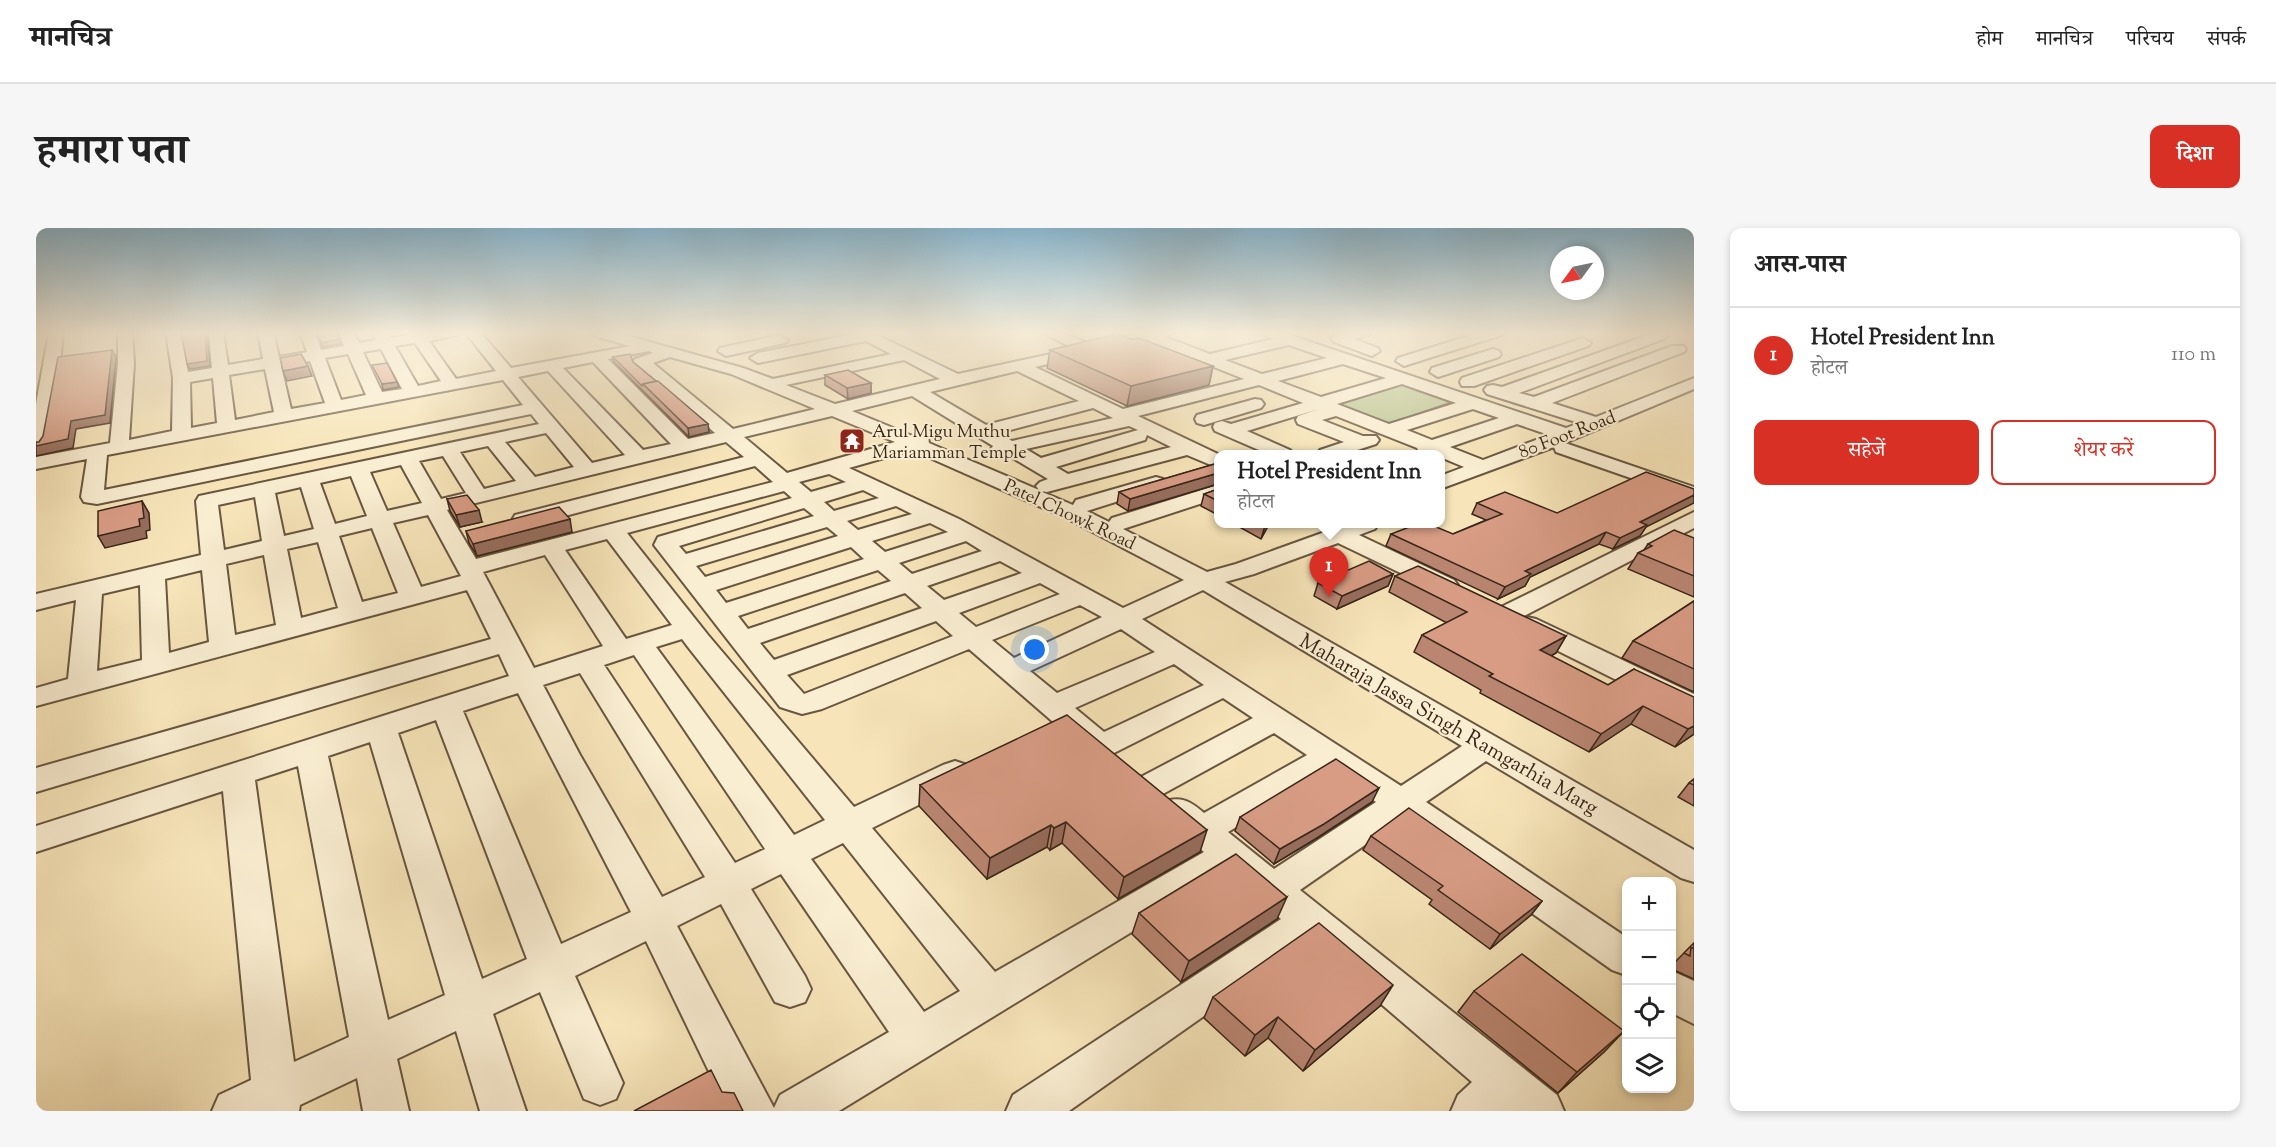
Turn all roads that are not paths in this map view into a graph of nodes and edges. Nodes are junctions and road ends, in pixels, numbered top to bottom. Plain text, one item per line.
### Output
1 (51, 373) edge
2 (125, 373) edge
3 (180, 373) edge
4 (208, 373) edge
5 (222, 373) edge
6 (274, 373) edge
7 (321, 373) edge
8 (363, 373) edge
9 (401, 373) edge
10 (442, 373) edge
11 (510, 373) edge
12 (559, 373) edge
13 (613, 373) edge
14 (655, 373) edge
15 (743, 373) edge
16 (771, 373) edge
17 (783, 373) edge
18 (790, 373) edge
19 (929, 373) edge
20 (1027, 373) edge
21 (1245, 373) edge
22 (1287, 373) edge
23 (1363, 373) edge
24 (1385, 373) edge
25 (1442, 373) edge
26 (1494, 373) edge
27 (1547, 373) edge
28 (1614, 373) edge
29 (506, 374) junction
30 (778, 375) junction
31 (1022, 375) junction
32 (181, 378) junction
33 (1345, 378) dead end
34 (1402, 379) junction
35 (1260, 380) junction
36 (1468, 382) junction
37 (1694, 382) edge
38 (449, 384) junction
39 (1324, 384) dead end
40 (915, 390) junction
41 (1498, 391) junction
42 (411, 392) junction
43 (1293, 393) junction
44 (1694, 397) edge
45 (374, 399) junction
46 (959, 399) junction
47 (1469, 401) junction
48 (1096, 402) junction
49 (1168, 403) junction
50 (1535, 403) junction
51 (1589, 405) dead end
52 (1328, 406) junction
53 (332, 407) junction
54 (842, 407) junction
55 (534, 408) junction
56 (983, 412) dead end
57 (1287, 412) junction
58 (1568, 413) junction
59 (285, 415) junction
60 (1126, 417) junction
61 (1517, 418) junction
62 (1204, 419) junction
63 (477, 420) junction
64 (1305, 420) junction
65 (1597, 423) junction
66 (235, 425) junction
67 (550, 427) junction
68 (436, 428) junction
69 (1385, 429) junction
70 (1230, 430) junction
71 (985, 431) junction
72 (1155, 431) junction
73 (1334, 431) junction
74 (191, 433) junction
75 (730, 435) junction
76 (153, 440) junction
77 (493, 440) junction
78 (921, 441) junction
79 (1362, 442) junction
80 (1565, 442) junction
81 (36, 444) edge
82 (352, 446) junction
83 (684, 446) junction
84 (119, 447) junction
85 (1432, 447) junction
86 (401, 448) junction
87 (1012, 448) junction
88 (1190, 448) junction
89 (448, 449) junction
90 (1273, 450) edge
91 (1278, 450) edge
92 (1339, 450) edge
93 (1423, 450) edge
94 (1440, 450) edge
95 (98, 451) junction
96 (1445, 452) edge
97 (966, 455) junction
98 (302, 456) junction
99 (638, 457) junction
100 (759, 459) junction
101 (1214, 461) edge
102 (36, 463) edge
103 (1214, 464) edge
104 (1039, 465) junction
105 (253, 466) junction
106 (1480, 466) junction
107 (831, 467) junction
108 (357, 469) junction
109 (587, 470) junction
110 (1197, 470) edge
111 (208, 475) junction
112 (1176, 477) edge
113 (309, 480) junction
114 (1065, 481) junction
115 (1445, 481) edge
116 (864, 483) junction
117 (530, 484) junction
118 (155, 486) junction
119 (793, 488) junction
120 (1042, 488) junction
121 (264, 489) junction
122 (1214, 492) edge
123 (1445, 493) edge
124 (1694, 494) edge
125 (479, 496) junction
126 (898, 499) junction
127 (1084, 505) junction
128 (433, 507) junction
129 (931, 515) junction
130 (830, 518) junction
131 (1694, 519) edge
132 (381, 520) junction
133 (1120, 523) junction
134 (508, 524) edge
135 (1336, 529) edge
136 (612, 530) junction
137 (326, 533) junction
138 (968, 533) junction
139 (854, 538) junction
140 (275, 545) junction
141 (551, 546) junction
142 (1002, 552) junction
143 (214, 560) junction
144 (881, 560) junction
145 (680, 563) junction
146 (152, 574) junction
147 (472, 574) junction
148 (1042, 574) junction
149 (1209, 575) junction
150 (910, 584) junction
151 (700, 587) junction
152 (90, 589) junction
153 (1081, 595) junction
154 (413, 597) junction
155 (36, 602) edge
156 (1486, 605) junction
157 (940, 610) junction
158 (353, 612) junction
159 (721, 613) junction
160 (1123, 618) junction
161 (688, 628) junction
162 (290, 629) junction
163 (971, 637) junction
164 (743, 640) junction
165 (507, 643) junction
166 (223, 647) junction
167 (630, 647) junction
168 (1176, 653) junction
169 (587, 662) junction
170 (156, 665) junction
171 (1010, 670) junction
172 (768, 672) junction
173 (526, 681) junction
174 (82, 685) junction
175 (1225, 686) junction
176 (36, 697) edge
177 (1694, 706) edge
178 (446, 707) junction
179 (1053, 719) junction
180 (1276, 719) junction
181 (381, 728) junction
182 (1487, 745) junction
183 (1101, 746) junction
184 (311, 750) junction
185 (1331, 756) junction
186 (984, 759) edge
187 (238, 773) junction
188 (36, 780) edge
189 (1149, 786) junction
190 (1402, 803) junction
191 (848, 824) junction
192 (36, 839) edge
193 (1216, 842) junction
194 (1694, 847) edge
195 (788, 853) junction
196 (1694, 868) edge
197 (728, 882) junction
198 (1273, 889) junction
199 (654, 919) junction
200 (1310, 920) junction
201 (1622, 955) edge
202 (551, 968) junction
203 (790, 989) dead end
204 (1676, 992) edge
205 (990, 997) junction
206 (470, 1005) junction
207 (1694, 1005) edge
208 (918, 1039) junction
209 (375, 1048) junction
210 (600, 1083) dead end
211 (1490, 1096) edge
212 (276, 1102) edge
213 (235, 1111) edge
214 (386, 1111) edge
215 (503, 1111) edge
216 (752, 1111) edge
217 (796, 1111) edge
218 (1029, 1111) edge
219 (1541, 1111) edge

1 - 81 street
2 - 84 street
3 - 32 street
4 - 32 street
5 - 66 street
6 - 59 street
7 - 53 street
8 - 45 street
9 - 42 street
10 - 38 street
11 - 29 street
12 - 99 street
13 - 83 street
14 - 75 street
15 - 54 street, Patel Chowk Road
16 - 30 street, Patel Chowk Road
17 - 30 street
18 - 30 street
19 - 46 street
20 - 31 street
21 - 35 street
22 - 35 street
23 - 33 street
24 - 34 street
25 - 36 street
26 - 36 street
27 - 41 street
28 - 50 street
29 - 38 street
29 - 55 street
30 - 54 street, Patel Chowk Road
31 - 46 street
31 - 48 street
32 - 74 street
34 - 47 street
34 - 52 street
35 - 43 street
35 - 49 street
36 - 41 street
37 - 65 street, 80 Foot Road
38 - 42 street
38 - 63 street
39 - 43 street
40 - 46 street
40 - 46 street
40 - 54 street
41 - 47 street
41 - 50 street
42 - 45 street
42 - 68 street
43 - 52 street
43 - 62 street
44 - 80 street, 80 Foot Road
45 - 53 street
45 - 86 street
46 - 56 street
46 - 71 street
47 - 61 street
47 - 69 street
48 - 60 street
48 - 71 street
49 - 60 street
49 - 62 street
50 - 58 street
51 - 58 street
52 - 57 street
52 - 64 street
52 - 69 street
53 - 59 street
53 - 82 street
54 - 75 street
54 - 78 street, Patel Chowk Road
55 - 63 street
55 - 67 street
57 - 64 street
57 - 70 street
58 - 65 street
59 - 66 street
59 - 98 street
60 - 72 street
60 - 87 street
61 - 80 street
61 - 85 street
62 - 70 street
63 - 68 street
64 - 73 street
65 - 80 street, 80 Foot Road
66 - 74 street
66 - 105 street
67 - 77 street
67 - 109 street
68 - 86 street
69 - 73 street
69 - 79 street
69 - 85 street
70 - 90 street
71 - 87 street
72 - 88 street
72 - 104 street
73 - 79 street
73 - 91 street
74 - 76 street
74 - 111 street
75 - 83 street
75 - 100 street
76 - 84 street
76 - 118 street
77 - 89 street
77 - 117 street
78 - 97 street, Patel Chowk Road
78 - 107 street
78 - 149 street, Patel Chowk Road
79 - 92 street
80 - 106 street, 80 Foot Road
80 - 123 street, 80 Foot Road
80 - 124 street
82 - 86 street
82 - 98 street
83 - 99 street
84 - 95 street
85 - 93 street
85 - 94 street
86 - 89 street
86 - 108 street
86 - 128 street
87 - 97 street
87 - 104 street
88 - 101 street
88 - 114 street
89 - 125 street
95 - 102 street
95 - 118 street
96 - 106 street
97 - 120 street, Patel Chowk Road
98 - 105 street
99 - 109 street
100 - 119 street
100 - 134 street
103 - 110 street
104 - 114 street
105 - 111 street
106 - 115 street, 80 Foot Road
107 - 116 street
107 - 119 street
108 - 113 street
108 - 132 street
109 - 117 street
111 - 118 street
112 - 127 street
113 - 121 street
113 - 137 street
114 - 120 street
116 - 119 street
116 - 126 street
117 - 125 street
119 - 130 street
119 - 136 street
119 - 145 street
120 - 127 street, Patel Chowk Road
121 - 140 street
121 - 143 street
122 - 133 street
125 - 128 street
126 - 129 street
126 - 130 street
127 - 133 street, Patel Chowk Road
128 - 132 street
128 - 147 street
129 - 138 street
129 - 139 street
130 - 139 street
130 - 145 street
131 - 156 street
132 - 137 street
132 - 154 street
133 - 149 street, Patel Chowk Road
135 - 149 street
135 - 156 street
136 - 141 street
136 - 161 street
137 - 140 street
137 - 158 street
138 - 142 street
138 - 144 street
139 - 144 street
139 - 151 street
140 - 143 street
140 - 162 street
141 - 147 street
141 - 167 street
142 - 148 street
142 - 150 street
143 - 146 street
143 - 166 street
144 - 150 street
144 - 159 street
145 - 151 street
146 - 152 street
146 - 170 street
147 - 154 street
147 - 165 street
148 - 153 street
148 - 157 street
149 - 160 street
149 - 182 street, Maharaja Jassa Singh Ramgarhia Marg
149 - 194 street, Maharaja Jassa Singh Ramgarhia Marg
150 - 157 street
150 - 164 street
151 - 159 street
152 - 155 street
152 - 174 street
153 - 160 street
153 - 163 street
154 - 158 street
156 - 177 street
157 - 163 street
157 - 172 street
158 - 162 street
159 - 164 street
160 - 168 street
160 - 171 street
161 - 167 street
161 - 191 street
162 - 166 street
163 - 171 street
163 - 172 street
164 - 172 street
165 - 173 street
165 - 188 street
166 - 170 street
167 - 169 street
167 - 195 street
168 - 175 street
168 - 179 street
169 - 173 street
169 - 197 street
170 - 174 street
171 - 179 street
173 - 178 street
173 - 199 street
174 - 176 street
175 - 180 street
175 - 183 street
178 - 181 street
178 - 202 street
179 - 183 street
180 - 185 street
180 - 189 street
181 - 184 street
181 - 206 street
182 - 190 street
182 - 196 street, Maharaja Jassa Singh Ramgarhia Marg
183 - 189 street
184 - 187 street
184 - 209 street
185 - 190 street
185 - 193 street
186 - 191 street
187 - 192 street
187 - 212 street
189 - 193 street
190 - 198 street
190 - 201 street
191 - 195 street
191 - 205 street
193 - 198 street
193 - 205 street
195 - 197 street
195 - 208 street
197 - 199 street
197 - 203 street
198 - 200 street
199 - 202 street
199 - 216 street
200 - 211 street
200 - 218 street
202 - 206 street
202 - 210 street
204 - 207 street
205 - 208 street
206 - 209 street
206 - 215 street
208 - 217 street
209 - 212 street
209 - 214 street
211 - 219 street
212 - 213 street

